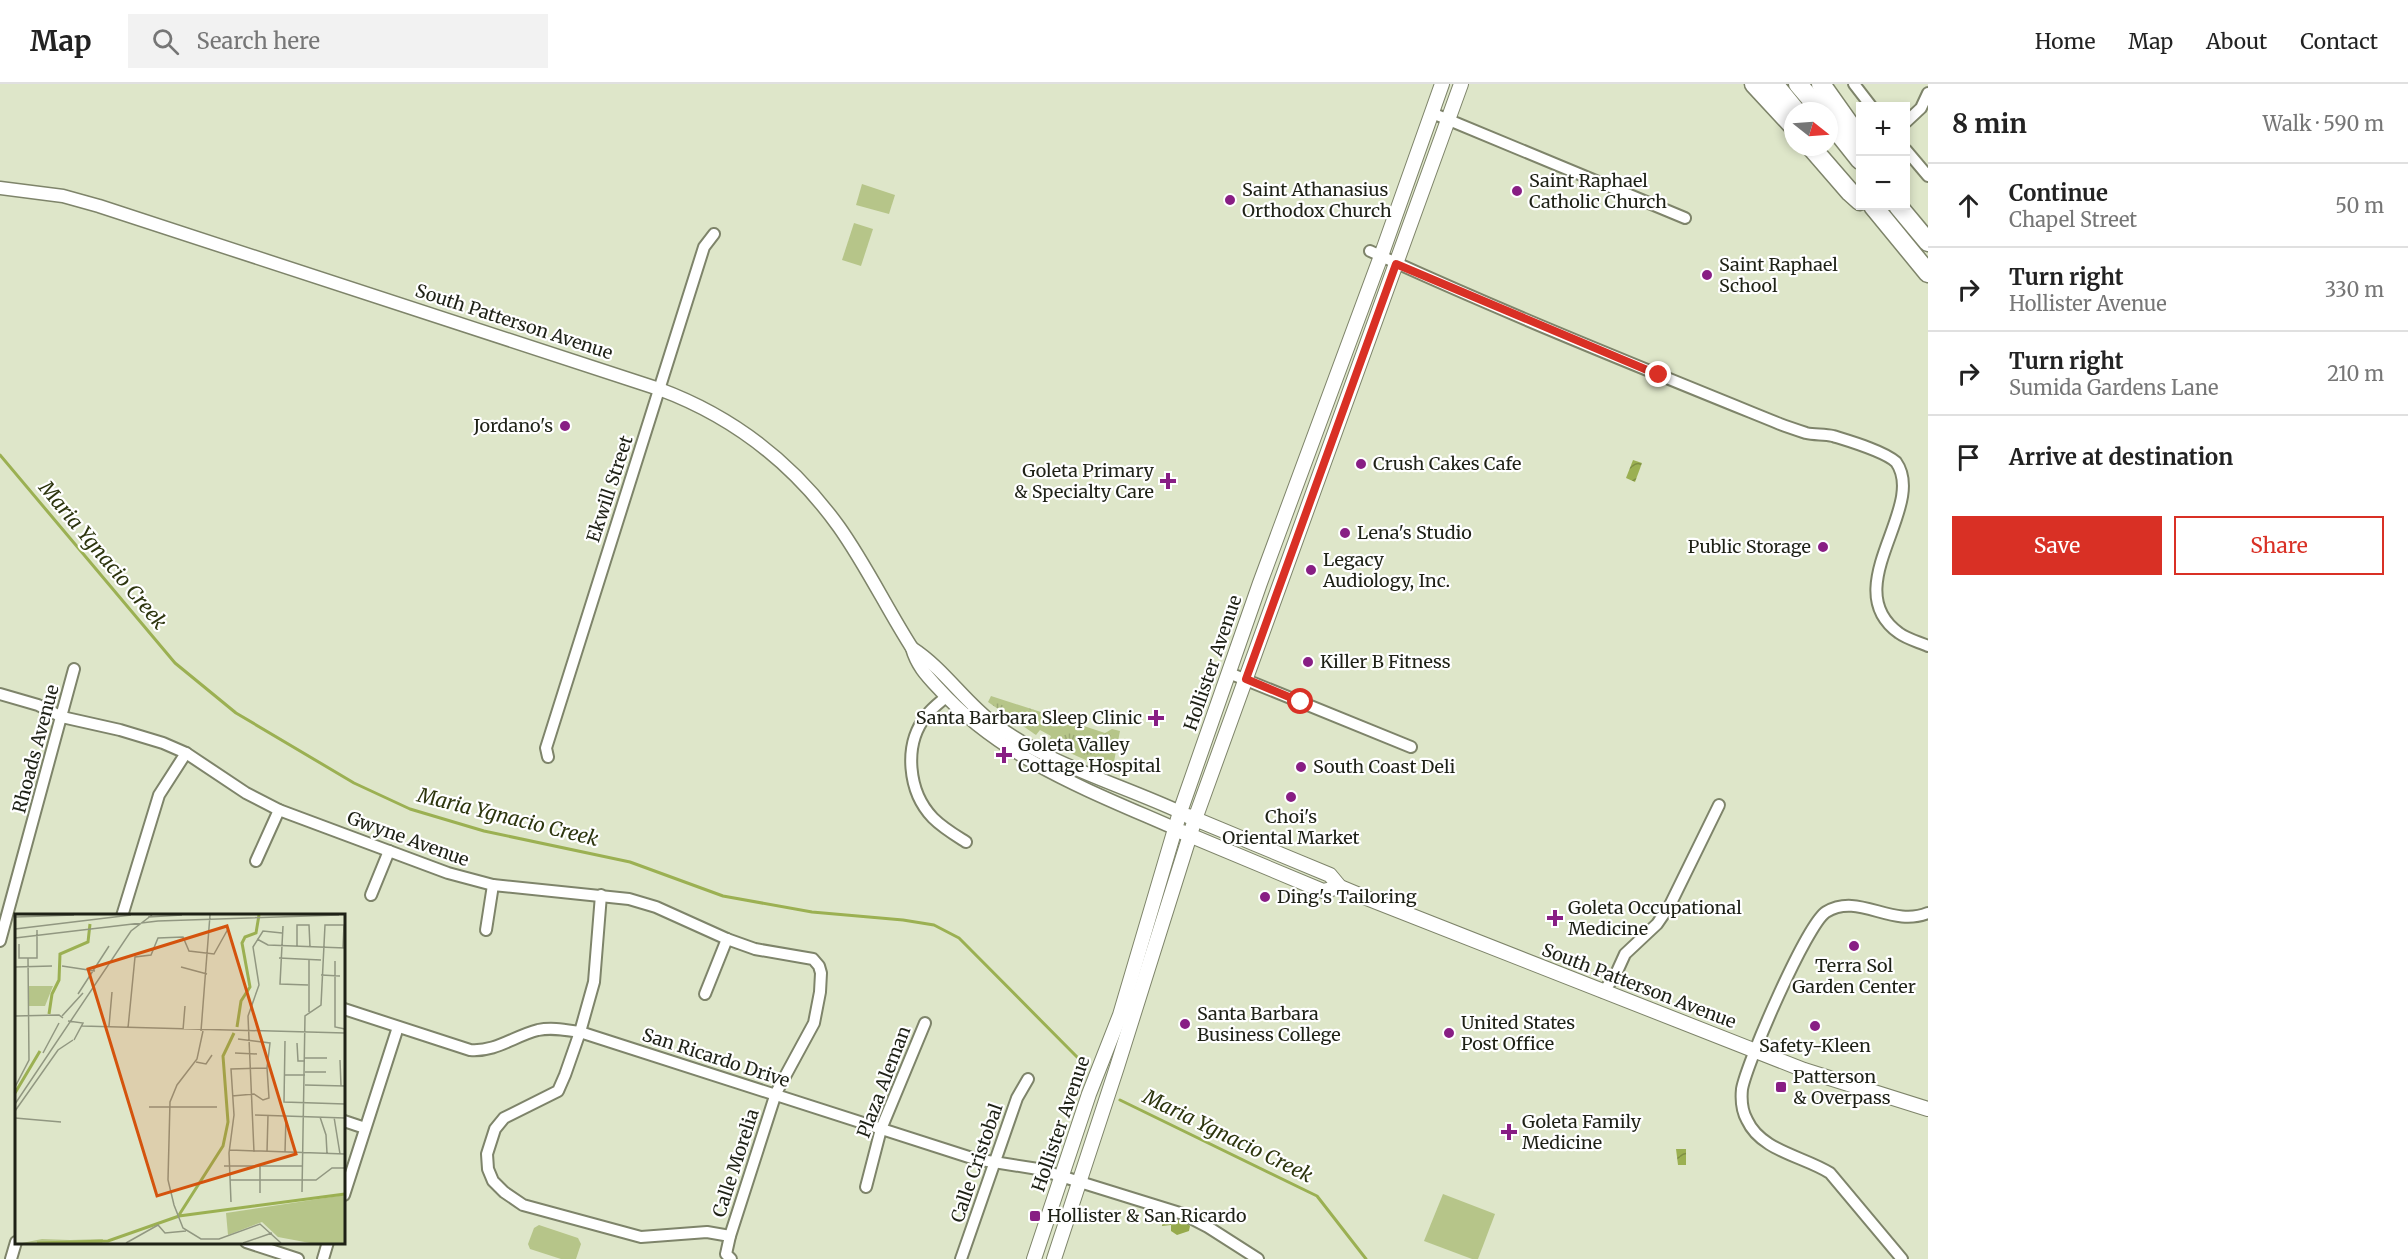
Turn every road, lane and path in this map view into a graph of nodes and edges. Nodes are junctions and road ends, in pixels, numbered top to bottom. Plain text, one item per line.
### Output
1 (1442, 84) edge
2 (1461, 84) edge
3 (1754, 84) edge
4 (1774, 84) edge
5 (1798, 84) edge
6 (1821, 84) edge
7 (1854, 84) edge
8 (1928, 93) edge
9 (1789, 102) edge
10 (1813, 102) edge
11 (1868, 102) edge
12 (1432, 113) junction
13 (1784, 116) edge
14 (1910, 118) edge
15 (1448, 120) junction
16 (1838, 132) edge
17 (1856, 133) edge
18 (1819, 156) edge
19 (1832, 156) edge
20 (1857, 156) edge
21 (1910, 156) edge
22 (1928, 176) edge
23 (1856, 185) edge
24 (0, 188) edge
25 (1856, 197) edge
26 (1871, 210) edge
27 (1876, 210) edge
28 (1901, 210) edge
29 (1909, 210) edge
30 (1684, 218) dead end
31 (1887, 222) junction
32 (714, 234) dead end
33 (1927, 241) edge
34 (1376, 254) junction
35 (1396, 264) junction
36 (1928, 273) edge
37 (659, 389) junction
38 (1928, 646) edge
39 (912, 648) junction
40 (74, 669) dead end
41 (1229, 673) junction
42 (1246, 679) junction
43 (0, 694) edge
44 (946, 697) junction
45 (62, 717) junction
46 (1411, 747) dead end
47 (186, 753) junction
48 (548, 757) dead end
49 (1719, 805) dead end
50 (279, 810) junction
51 (1180, 812) junction
52 (1195, 819) junction
53 (1174, 828) junction
54 (1190, 835) junction
55 (966, 842) dead end
56 (389, 851) junction
57 (256, 861) dead end
58 (493, 885) junction
59 (1340, 887) junction
60 (601, 895) junction
61 (371, 896) dead end
62 (1928, 913) edge
63 (122, 914) edge
64 (486, 930) dead end
65 (727, 939) junction
66 (0, 941) edge
67 (819, 966) joint
68 (1603, 992) junction
69 (705, 994) dead end
70 (345, 1010) edge
71 (925, 1023) dead end
72 (398, 1027) junction
73 (580, 1032) junction
74 (1754, 1051) junction
75 (1028, 1079) dead end
76 (776, 1094) junction
77 (1928, 1110) edge
78 (345, 1121) edge
79 (365, 1128) junction
80 (881, 1129) junction
81 (995, 1162) junction
82 (1062, 1176) junction
83 (1080, 1181) junction
84 (866, 1187) dead end
85 (345, 1192) edge
86 (730, 1236) junction
87 (15, 1244) edge
88 (252, 1244) edge
89 (327, 1244) edge
90 (11, 1259) edge
91 (298, 1259) edge
92 (322, 1259) edge
93 (731, 1259) edge
94 (961, 1259) edge
95 (1034, 1259) edge
96 (1054, 1259) edge
97 (1258, 1259) edge
98 (1902, 1259) edge

1 - 12 main road, Hollister Avenue
2 - 15 main road, Hollister Avenue
3 - 13 highway
4 - 9 highway
5 - 10 highway
6 - 17 highway
7 - 11 street
8 - 14 street
12 - 15 street
12 - 34 main road, Hollister Avenue
15 - 30 street
15 - 35 main road, Hollister Avenue
16 - 20 highway
18 - 25 highway
19 - 23 highway
21 - 22 street
24 - 37 street, South Patterson Avenue
26 - 31 highway
27 - 31 highway
28 - 33 highway
29 - 33 highway
31 - 36 highway
32 - 37 street, Ekwill Street
34 - 35 street
34 - 41 main road, Hollister Avenue
35 - 38 street
35 - 42 main road, Hollister Avenue
37 - 39 street, South Patterson Avenue
37 - 48 street, Ekwill Street
39 - 44 street, South Patterson Avenue
39 - 51 street, South Patterson Avenue
40 - 45 street, Rhoads Avenue
41 - 42 street
41 - 51 main road, Hollister Avenue
42 - 46 street
42 - 52 main road, Hollister Avenue
43 - 45 street, Gwyne Avenue
44 - 53 street, South Patterson Avenue
44 - 55 street
45 - 47 street, Gwyne Avenue
45 - 66 street, Rhoads Avenue
47 - 50 street, Gwyne Avenue
47 - 63 street
49 - 68 street
50 - 56 street, Gwyne Avenue
50 - 57 street
51 - 52 main road, South Patterson Avenue
51 - 53 main road, Hollister Avenue
52 - 54 main road, Hollister Avenue
52 - 59 main road, South Patterson Avenue
53 - 54 main road, South Patterson Avenue
53 - 82 main road, Hollister Avenue
54 - 59 main road, South Patterson Avenue
54 - 83 main road, Hollister Avenue
56 - 58 street, Gwyne Avenue
56 - 61 street
58 - 60 street, Gwyne Avenue
58 - 64 street
59 - 68 main road, South Patterson Avenue
60 - 65 street, Gwyne Avenue
60 - 73 street
62 - 74 street
65 - 67 street, Gwyne Avenue
65 - 69 street
67 - 76 street, Calle Morelia
68 - 74 main road, South Patterson Avenue
70 - 72 street, San Ricardo Drive
71 - 80 street, Plaza Aleman
72 - 73 street, San Ricardo Drive
72 - 79 street
73 - 76 street, San Ricardo Drive
73 - 86 street
74 - 77 main road, South Patterson Avenue
74 - 98 street
75 - 81 street, Calle Cristobal
76 - 80 street, San Ricardo Drive
76 - 86 street, Calle Morelia
78 - 79 street
79 - 85 street
80 - 81 street, San Ricardo Drive
80 - 84 street, Plaza Aleman
81 - 82 street, San Ricardo Drive
81 - 94 street, Calle Cristobal
82 - 83 street, San Ricardo Drive
82 - 95 main road, Hollister Avenue
83 - 96 main road, Hollister Avenue
83 - 97 street, San Ricardo Drive
86 - 93 street
87 - 90 street
88 - 91 street
89 - 92 street

